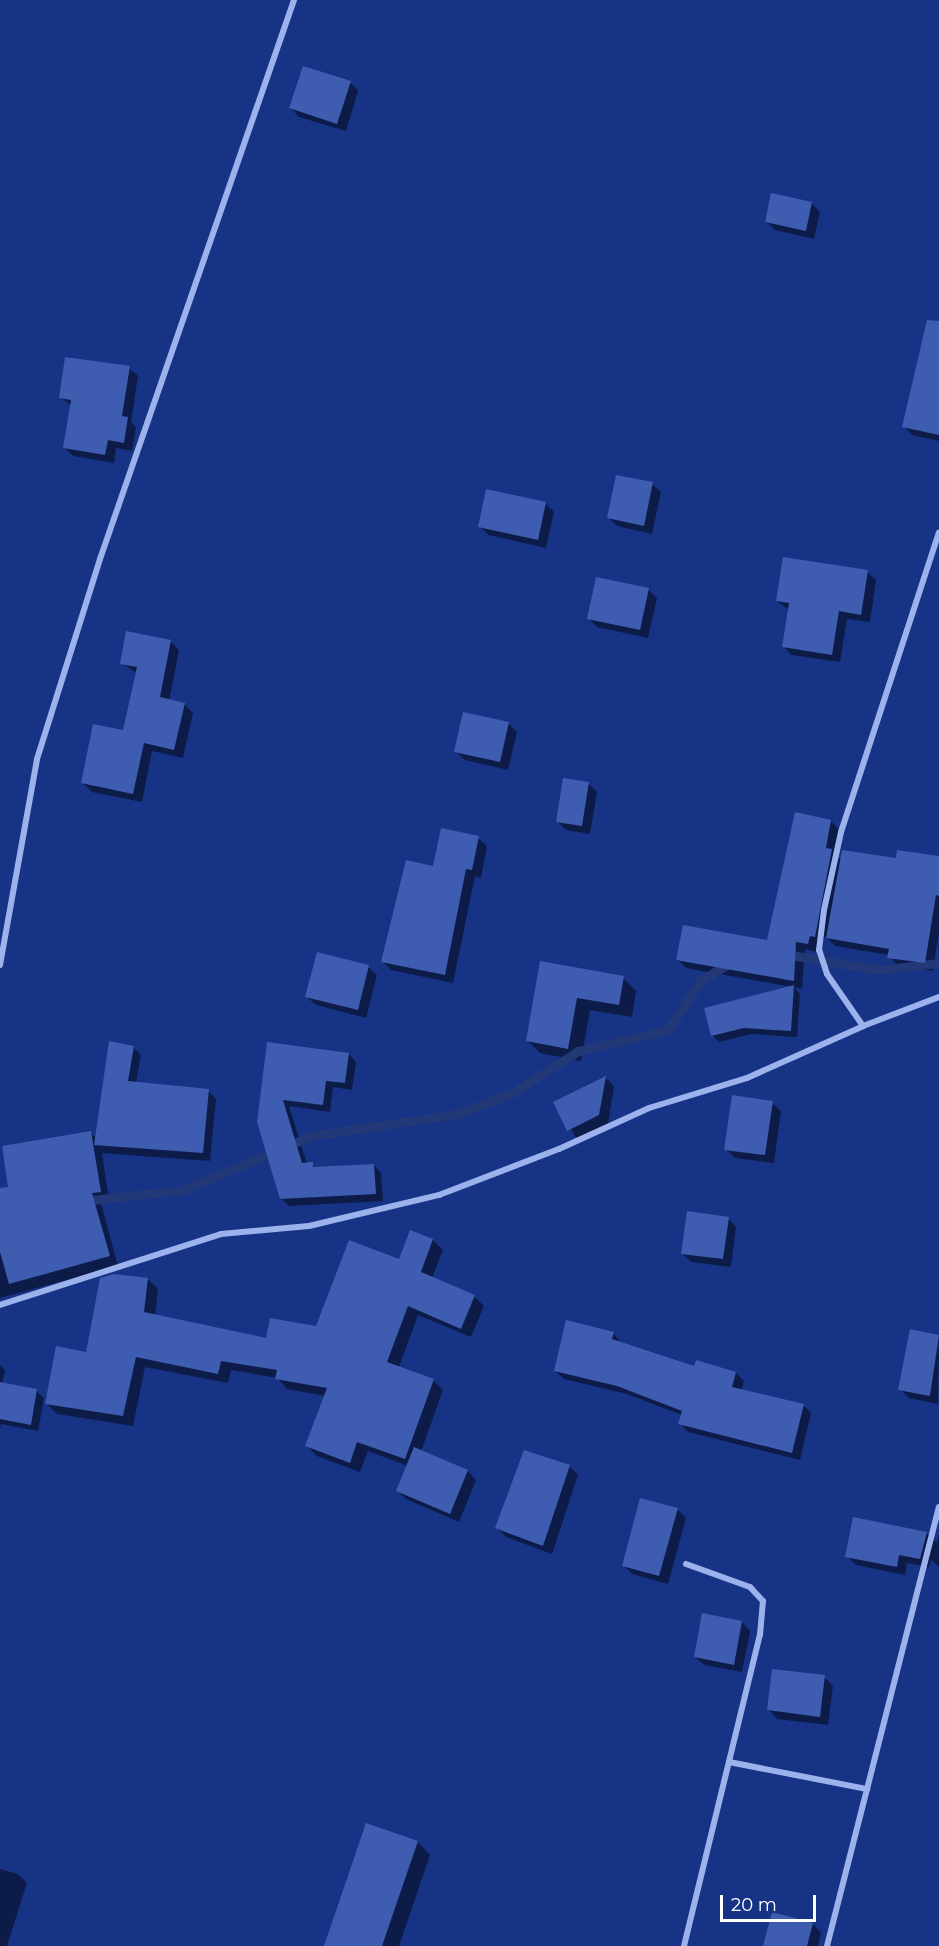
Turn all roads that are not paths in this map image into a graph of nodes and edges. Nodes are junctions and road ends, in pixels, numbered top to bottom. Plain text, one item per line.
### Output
1 (294, 0) edge
2 (939, 533) edge
3 (0, 965) edge
4 (939, 997) edge
5 (863, 1026) junction
6 (0, 1305) edge
7 (939, 1507) edge
8 (686, 1564) dead end
9 (729, 1762) junction
10 (867, 1789) junction
11 (684, 1946) edge
12 (827, 1946) edge

1 - 3 street
2 - 5 street
4 - 5 street
5 - 6 street
7 - 10 street
8 - 9 street
9 - 10 street
9 - 11 street
10 - 12 street

